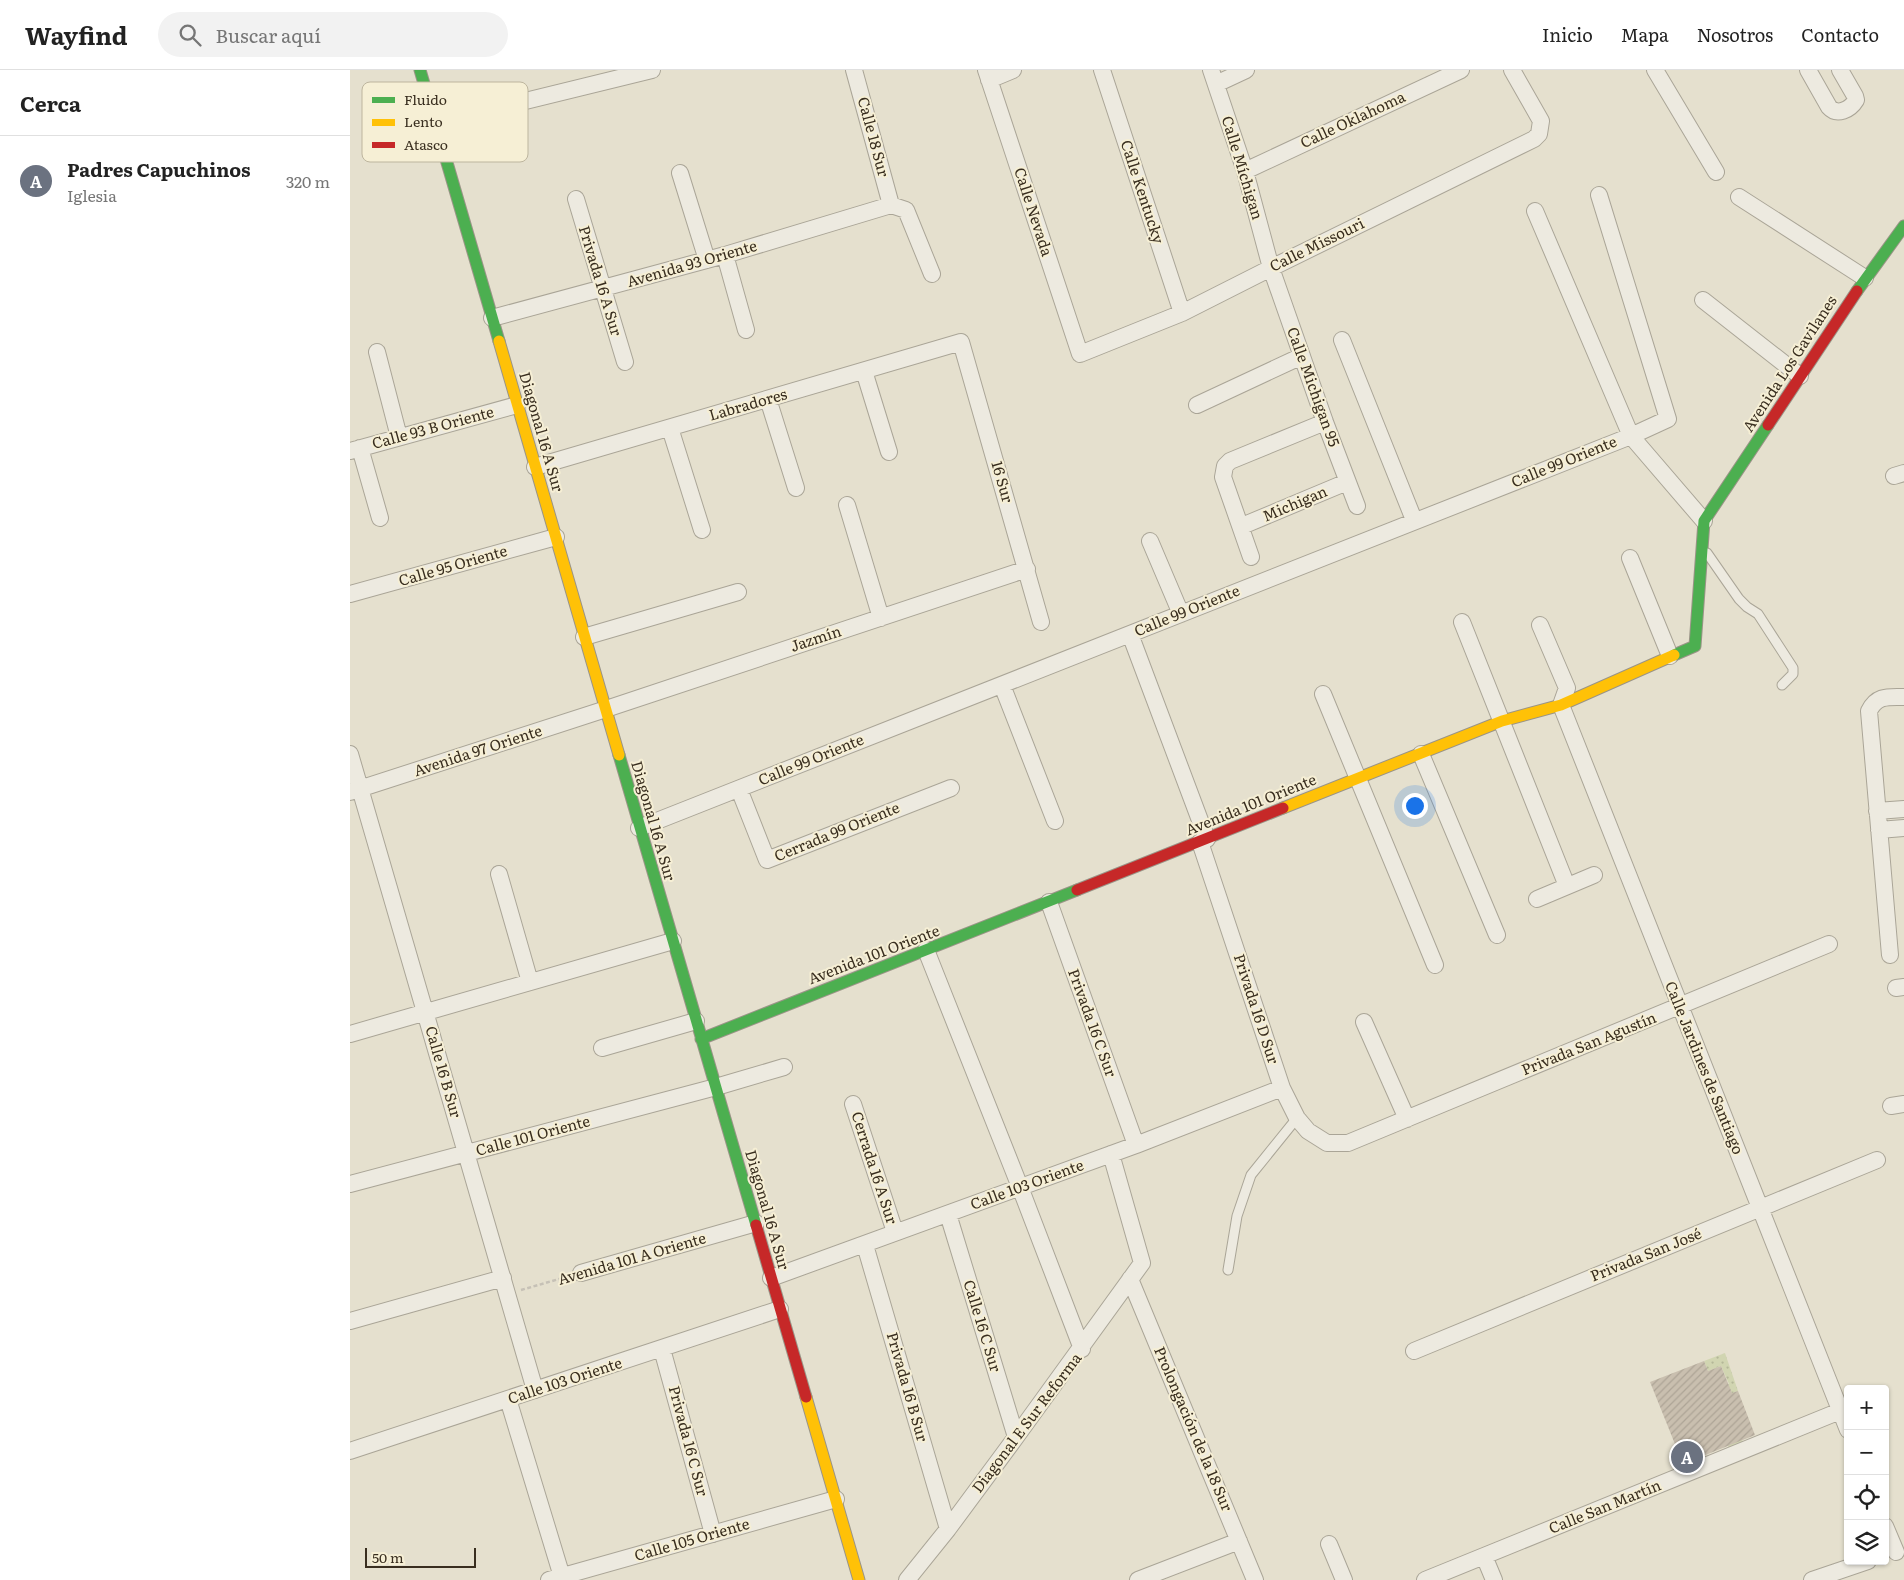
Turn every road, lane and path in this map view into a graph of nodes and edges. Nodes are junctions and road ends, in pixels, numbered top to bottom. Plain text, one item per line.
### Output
1 (652, 70) edge
2 (854, 70) edge
3 (1013, 70) edge
4 (1102, 70) edge
5 (1246, 70) edge
6 (1461, 70) edge
7 (1512, 70) edge
8 (1655, 70) edge
9 (1808, 70) edge
10 (1840, 70) edge
11 (987, 75) edge
12 (1214, 77) edge
13 (528, 100) edge
14 (447, 162) edge
15 (1245, 171) junction
16 (1716, 172) dead end
17 (680, 173) dead end
18 (1599, 195) dead end
19 (1739, 197) dead end
20 (576, 199) dead end
21 (891, 205) junction
22 (1535, 211) dead end
23 (1904, 226) edge
24 (725, 255) junction
25 (707, 260) junction
26 (1271, 268) junction
27 (932, 274) dead end
28 (1859, 274) junction
29 (603, 288) junction
30 (1703, 300) dead end
31 (1182, 313) junction
32 (492, 318) junction
33 (746, 330) dead end
34 (1342, 340) dead end
35 (961, 342) joint
36 (377, 352) dead end
37 (1080, 354) joint
38 (1302, 356) junction
39 (625, 362) dead end
40 (864, 371) junction
41 (1800, 376) junction
42 (768, 399) junction
43 (517, 404) junction
44 (1197, 405) dead end
45 (1325, 422) junction
46 (670, 428) junction
47 (1631, 436) junction
48 (398, 437) junction
49 (355, 449) edge
50 (889, 452) dead end
51 (535, 467) junction
52 (1348, 482) junction
53 (796, 488) dead end
54 (847, 505) dead end
55 (1357, 506) dead end
56 (380, 518) dead end
57 (1414, 520) junction
58 (1704, 521) junction
59 (1242, 526) junction
60 (702, 530) dead end
61 (556, 537) junction
62 (1150, 541) dead end
63 (1702, 546) junction
64 (1252, 556) dead end
65 (1630, 558) dead end
66 (1027, 569) junction
67 (738, 592) dead end
68 (350, 594) edge
69 (1180, 614) junction
70 (881, 618) junction
71 (1041, 622) dead end
72 (1462, 622) dead end
73 (1540, 625) dead end
74 (1130, 634) junction
75 (584, 637) junction
76 (1670, 656) junction
77 (1002, 685) junction
78 (1782, 685) dead end
79 (1323, 694) dead end
80 (1904, 697) edge
81 (1561, 705) junction
82 (606, 709) junction
83 (1502, 721) junction
84 (350, 754) edge
85 (1421, 754) junction
86 (1358, 779) junction
87 (951, 788) dead end
88 (739, 789) junction
89 (355, 790) edge
90 (1904, 809) edge
91 (1878, 811) junction
92 (1055, 821) dead end
93 (639, 828) junction
94 (1904, 828) edge
95 (1879, 830) junction
96 (1203, 840) junction
97 (499, 874) dead end
98 (1594, 876) dead end
99 (1567, 886) junction
100 (1537, 899) dead end
101 (1049, 902) junction
102 (1896, 932) edge
103 (1497, 935) dead end
104 (673, 941) junction
105 (1829, 944) dead end
106 (926, 950) junction
107 (1890, 955) dead end
108 (1435, 965) dead end
109 (530, 982) junction
110 (1679, 1006) junction
111 (426, 1012) junction
112 (696, 1021) junction
113 (1364, 1022) dead end
114 (350, 1034) edge
115 (701, 1039) junction
116 (602, 1048) dead end
117 (784, 1067) dead end
118 (716, 1087) junction
119 (1282, 1088) junction
120 (853, 1104) dead end
121 (1296, 1118) junction
122 (1407, 1119) junction
123 (1348, 1143) joint
124 (1136, 1145) junction
125 (467, 1153) junction
126 (1111, 1154) junction
127 (1878, 1160) dead end
128 (350, 1184) edge
129 (1020, 1187) junction
130 (1760, 1208) junction
131 (948, 1214) junction
132 (756, 1223) junction
133 (895, 1232) junction
134 (865, 1244) junction
135 (1228, 1270) dead end
136 (580, 1273) joint
137 (503, 1278) junction
138 (771, 1278) junction
139 (1130, 1279) junction
140 (508, 1294) junction
141 (780, 1309) junction
142 (350, 1321) edge
143 (662, 1349) junction
144 (1082, 1349) junction
145 (1414, 1351) dead end
146 (535, 1390) junction
147 (508, 1400) junction
148 (1840, 1411) junction
149 (1844, 1420) edge
150 (1016, 1437) junction
151 (350, 1451) edge
152 (836, 1499) junction
153 (948, 1529) junction
154 (713, 1534) junction
155 (1889, 1536) edge
156 (1239, 1542) junction
157 (1329, 1544) dead end
158 (1895, 1552) edge
159 (1484, 1556) junction
160 (1856, 1565) edge
161 (558, 1579) edge
162 (859, 1580) edge
163 (907, 1580) edge
164 (1138, 1580) edge
165 (1255, 1580) edge
166 (1344, 1580) edge
167 (1425, 1580) edge
168 (1494, 1580) edge
169 (1812, 1580) edge

1 - 13 street
2 - 21 street, Calle 18 Sur
3 - 11 street
4 - 31 street, Calle Kentucky
5 - 12 street
6 - 15 street, Calle Oklahoma
7 - 26 street, Calle Missouri
8 - 16 street
9 - 10 street
11 - 37 street, Calle Nevada
12 - 15 street, Calle Míchigan
14 - 32 street, Diagonal 16 A Sur
15 - 26 street, Calle Míchigan
17 - 25 street
18 - 47 street
19 - 28 street
20 - 29 street, Privada 16 A Sur
21 - 24 street, Avenida 93 Oriente
21 - 27 street
22 - 47 street
23 - 28 street, Avenida Los Gavilanes
24 - 25 street, Avenida 93 Oriente
24 - 33 street
25 - 29 street, Avenida 93 Oriente
26 - 31 street, Calle Missouri
26 - 38 street, Calle Michigan 95
28 - 41 street, Avenida Los Gavilanes
29 - 32 street, Avenida 93 Oriente
29 - 39 street, Privada 16 A Sur
30 - 41 street
31 - 37 street, Calle Missouri
32 - 43 street, Diagonal 16 A Sur
34 - 57 street
35 - 40 street, Labradores
35 - 66 street, 16 Sur
36 - 48 street
38 - 44 street
38 - 45 street, Calle Michigan 95
40 - 42 street, Labradores
40 - 50 street
41 - 58 street, Avenida Los Gavilanes
42 - 46 street, Labradores
42 - 53 street
43 - 48 street, Calle 93 B Oriente
43 - 51 street, Diagonal 16 A Sur
45 - 52 street, Calle Michigan 95
45 - 59 street
46 - 51 street, Labradores
46 - 60 street
47 - 57 street, Calle 99 Oriente
47 - 58 street, Calle 99 Oriente
48 - 49 street, Calle 93 B Oriente
49 - 56 street
51 - 61 street, Diagonal 16 A Sur
52 - 55 street, Calle Michigan 95
52 - 59 street, Michigan
54 - 70 street
57 - 69 street, Calle 99 Oriente
58 - 63 street, Avenida 101 Oriente
59 - 64 street
61 - 68 street, Calle 95 Oriente
61 - 75 street, Diagonal 16 A Sur
62 - 69 street
63 - 76 street, Avenida 101 Oriente
63 - 78 lane
65 - 76 street
66 - 70 street, Jazmín
66 - 71 street, 16 Sur
67 - 75 street
69 - 74 street, Calle 99 Oriente
70 - 82 street, Jazmín
72 - 83 street
73 - 81 street
74 - 77 street, Calle 99 Oriente
74 - 96 street, Privada 16 D Sur
75 - 82 street, Diagonal 16 A Sur
76 - 81 street, Avenida 101 Oriente
77 - 88 street, Calle 99 Oriente
77 - 92 street
79 - 86 street
80 - 91 street
81 - 83 street, Avenida 101 Oriente
81 - 110 street, Calle Jardines de Santiago
82 - 89 street, Avenida 97 Oriente
82 - 93 street, Diagonal 16 A Sur
83 - 85 street, Avenida 101 Oriente
83 - 99 street
84 - 89 street, Calle 16 B Sur
85 - 86 street, Avenida 101 Oriente
85 - 103 street
86 - 96 street, Avenida 101 Oriente
86 - 108 street
87 - 88 street, Cerrada 99 Oriente
88 - 93 street, Calle 99 Oriente
89 - 111 street, Calle 16 B Sur
90 - 91 street
91 - 95 street
93 - 104 street, Diagonal 16 A Sur
94 - 95 street
95 - 102 street
96 - 101 street, Avenida 101 Oriente
96 - 119 street, Privada 16 D Sur
97 - 109 street
98 - 99 street
99 - 100 street
101 - 106 street, Avenida 101 Oriente
101 - 124 street, Privada 16 C Sur
102 - 107 street
104 - 109 street
104 - 112 street, Diagonal 16 A Sur
105 - 110 street, Privada San Agustín
106 - 115 street, Avenida 101 Oriente
106 - 129 street
109 - 111 street
110 - 122 street, Privada San Agustín
110 - 130 street, Calle Jardines de Santiago
111 - 114 street
111 - 125 street, Calle 16 B Sur
112 - 115 street, Diagonal 16 A Sur
112 - 116 street
113 - 122 street
115 - 118 street, Diagonal 16 A Sur
117 - 118 street, Calle 101 Oriente
118 - 125 street, Calle 101 Oriente
118 - 132 street, Diagonal 16 A Sur
119 - 121 street, Privada 16 D Sur
119 - 124 street, Calle 103 Oriente
120 - 133 street, Cerrada 16 A Sur
121 - 123 street, Privada 16 D Sur
121 - 135 lane
122 - 123 street, Privada San Agustín
124 - 126 street, Calle 103 Oriente
125 - 128 street, Calle 101 Oriente
125 - 137 street, Calle 16 B Sur
126 - 129 street, Calle 103 Oriente
126 - 139 street, Diagonal E Sur Reforma
127 - 130 street, Privada San José
129 - 131 street, Calle 103 Oriente
129 - 144 street
130 - 145 street, Privada San José
130 - 148 street, Calle Jardines de Santiago
131 - 133 street, Calle 103 Oriente
131 - 150 street, Calle 16 C Sur
132 - 136 street, Avenida 101 A Oriente
132 - 138 street, Diagonal 16 A Sur
133 - 134 street, Calle 103 Oriente
134 - 138 street, Calle 103 Oriente
134 - 153 street, Privada 16 B Sur
136 - 140 path, Avenida 101 A Oriente
137 - 140 street, Calle 16 B Sur
137 - 142 street
138 - 141 street, Diagonal 16 A Sur
139 - 144 street, Diagonal E Sur Reforma
139 - 156 street, Prolongación de la 18 Sur
140 - 146 street, Calle 16 B Sur
141 - 143 street, Calle 103 Oriente
141 - 152 street, Diagonal 16 A Sur
143 - 146 street, Calle 103 Oriente
143 - 154 street, Privada 16 C Sur
144 - 150 street, Diagonal E Sur Reforma
146 - 147 street, Calle 103 Oriente
147 - 151 street, Calle 103 Oriente
147 - 161 street
148 - 149 street, Calle Jardines de Santiago
148 - 159 street, Calle San Martín
150 - 153 street, Diagonal E Sur Reforma
152 - 154 street, Calle 105 Oriente
152 - 162 street, Diagonal 16 A Sur
153 - 163 street, Diagonal E Sur Reforma
154 - 161 street, Calle 105 Oriente
155 - 158 street
156 - 164 street
156 - 165 street, Prolongación de la 18 Sur
157 - 166 street
159 - 167 street, Calle San Martín
159 - 168 street
160 - 169 street

